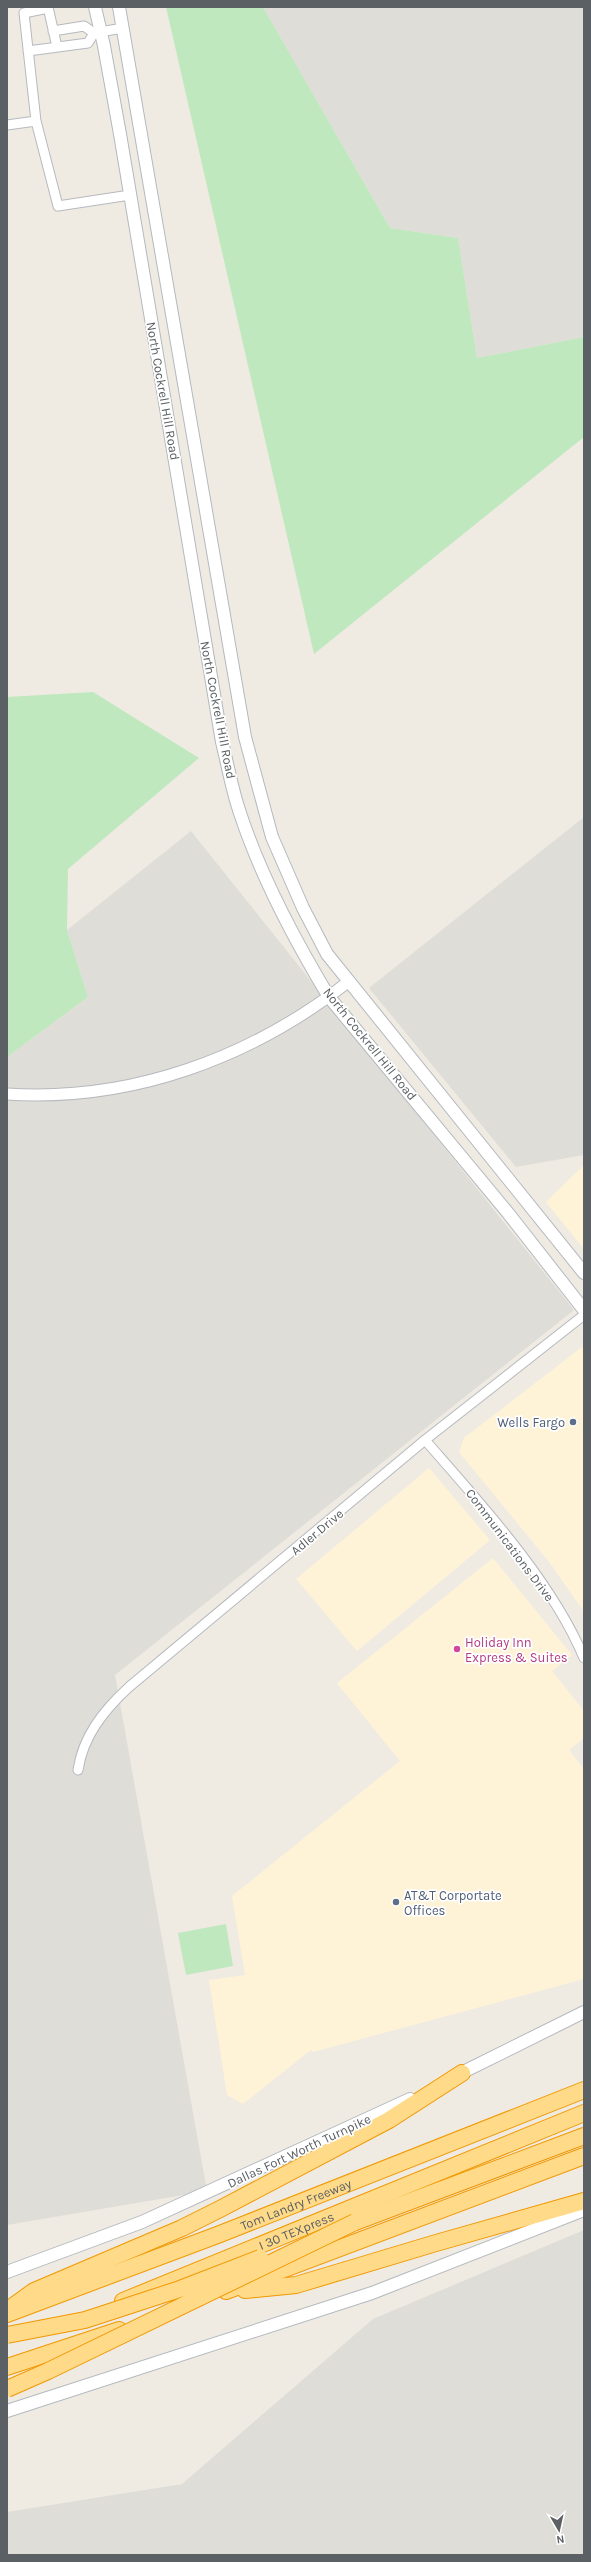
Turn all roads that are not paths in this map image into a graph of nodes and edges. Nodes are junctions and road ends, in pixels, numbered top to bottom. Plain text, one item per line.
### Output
1 (95, 7) edge
2 (118, 7) edge
3 (48, 8) edge
4 (123, 28) junction
5 (53, 31) junction
6 (97, 32) junction
7 (57, 47) junction
8 (28, 51) junction
9 (36, 121) junction
10 (7, 125) edge
11 (130, 195) junction
12 (348, 982) junction
13 (329, 997) junction
14 (7, 1094) edge
15 (584, 1273) edge
16 (584, 1310) edge
17 (584, 1315) edge
18 (425, 1440) junction
19 (584, 1658) edge
20 (78, 1770) dead end
21 (584, 2012) edge
22 (462, 2073) junction
23 (584, 2090) edge
24 (584, 2113) edge
25 (584, 2136) edge
26 (584, 2156) edge
27 (584, 2201) edge
28 (584, 2210) edge
29 (356, 2222) junction
30 (7, 2272) edge
31 (224, 2292) junction
32 (7, 2310) edge
33 (7, 2314) edge
34 (7, 2335) edge
35 (7, 2342) edge
36 (7, 2367) edge
37 (7, 2389) edge
38 (7, 2411) edge

1 - 6 main road, North Cockrell Hill Road
2 - 4 main road, North Cockrell Hill Road
3 - 5 street
3 - 8 street
4 - 6 street
4 - 12 main road, North Cockrell Hill Road
5 - 6 street
5 - 7 street
6 - 7 street
6 - 11 main road, North Cockrell Hill Road
7 - 8 street
8 - 9 street
9 - 10 street
9 - 11 street
11 - 13 main road, North Cockrell Hill Road
12 - 13 street
12 - 15 main road, North Cockrell Hill Road
13 - 14 street
13 - 16 main road, North Cockrell Hill Road
17 - 18 street, Adler Drive
18 - 19 street, Communications Drive
18 - 20 street, Adler Drive
21 - 22 main road, Dallas Fort Worth Turnpike
22 - 30 main road, Dallas Fort Worth Turnpike
22 - 32 highway
23 - 33 highway, Tom Landry Freeway
24 - 35 highway, I 30 TEXpress
25 - 29 highway
26 - 31 highway
27 - 31 highway
28 - 38 main road
29 - 34 highway, bridge
29 - 37 highway, bridge
31 - 36 highway

